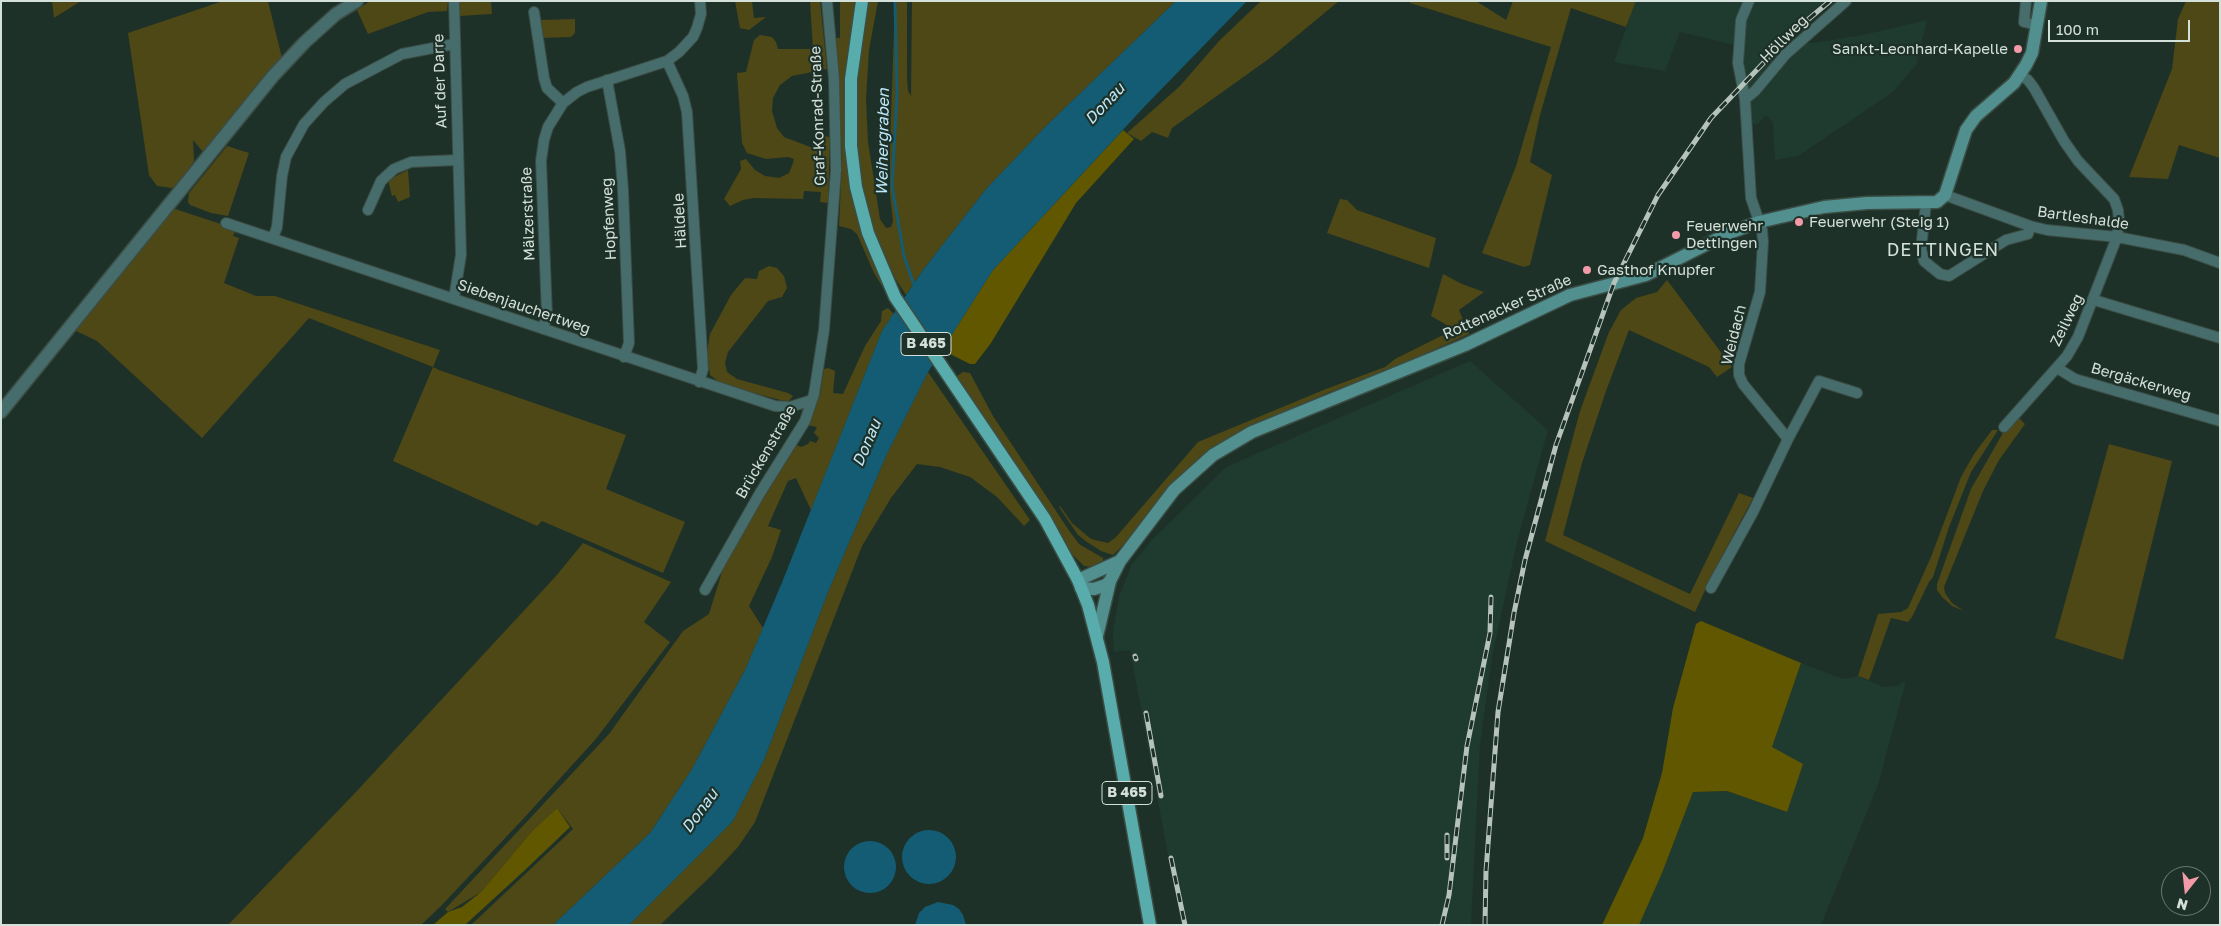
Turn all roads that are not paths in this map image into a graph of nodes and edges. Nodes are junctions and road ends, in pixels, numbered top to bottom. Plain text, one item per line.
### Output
1 (357, 1) edge
2 (454, 1) edge
3 (700, 1) edge
4 (828, 1) edge
5 (862, 1) edge
6 (1749, 1) edge
7 (1846, 1) edge
8 (2026, 1) edge
9 (2041, 1) edge
10 (534, 12) dead end
11 (2037, 25) junction
12 (454, 44) junction
13 (667, 61) junction
14 (2020, 75) junction
15 (607, 80) junction
16 (1745, 99) junction
17 (563, 103) junction
18 (458, 160) junction
19 (1945, 194) junction
20 (1926, 203) junction
21 (368, 210) dead end
22 (1760, 222) junction
23 (226, 223) dead end
24 (2030, 226) junction
25 (832, 229) joint
26 (2117, 237) junction
27 (273, 238) junction
28 (2220, 262) edge
29 (454, 298) junction
30 (2094, 300) junction
31 (542, 328) junction
32 (2220, 338) edge
33 (624, 357) junction
34 (2057, 368) junction
35 (699, 382) junction
36 (1857, 393) dead end
37 (812, 400) junction
38 (1, 412) edge
39 (2220, 421) edge
40 (2004, 426) dead end
41 (1788, 439) junction
42 (1120, 561) junction
43 (1110, 581) junction
44 (1080, 584) junction
45 (1711, 588) dead end
46 (705, 590) dead end
47 (1097, 636) junction
48 (1150, 925) edge

1 - 38 street
2 - 12 street, Auf der Darre
3 - 13 street, Mälzerstraße
4 - 25 street, Graf-Konrad-Straße
5 - 44 main road, B 465
6 - 16 street, Höllweg
7 - 16 street, Höllweg
8 - 11 street
9 - 11 main road
10 - 17 street
11 - 14 main road
12 - 18 street, Auf der Darre
12 - 27 street
13 - 15 street, Mälzerstraße
13 - 35 street, Häldele
14 - 19 main road
14 - 26 street, Zeilweg
15 - 17 street, Mälzerstraße
15 - 33 street, Hopfenweg
16 - 22 street, Höllweg
17 - 31 street, Mälzerstraße
18 - 21 street
18 - 29 street, Auf der Darre
19 - 20 main road, Rottenacker Straße
19 - 24 street, Bartleshalde
20 - 22 main road, Rottenacker Straße
20 - 24 street
22 - 41 street, Weidach
22 - 42 main road, Rottenacker Straße
23 - 27 street, Siebenjauchertweg
24 - 26 street, Bartleshalde
25 - 37 street, Brückenstraße
26 - 28 street, Bartleshalde
26 - 30 street, Zeilweg
27 - 29 street, Siebenjauchertweg
29 - 31 street, Siebenjauchertweg
30 - 32 street
30 - 34 street, Zeilweg
31 - 33 street, Siebenjauchertweg
33 - 35 street, Siebenjauchertweg
34 - 39 street, Bergäckerweg
34 - 40 street, Zeilweg
35 - 37 street, Siebenjauchertweg
36 - 41 street
37 - 46 street, Brückenstraße
41 - 45 street
42 - 43 main road, Rottenacker Straße
42 - 44 main road, Rottenacker Straße
43 - 44 main road
43 - 47 main road, Rottenacker Straße
44 - 47 main road, B 465
47 - 48 main road, B 465

